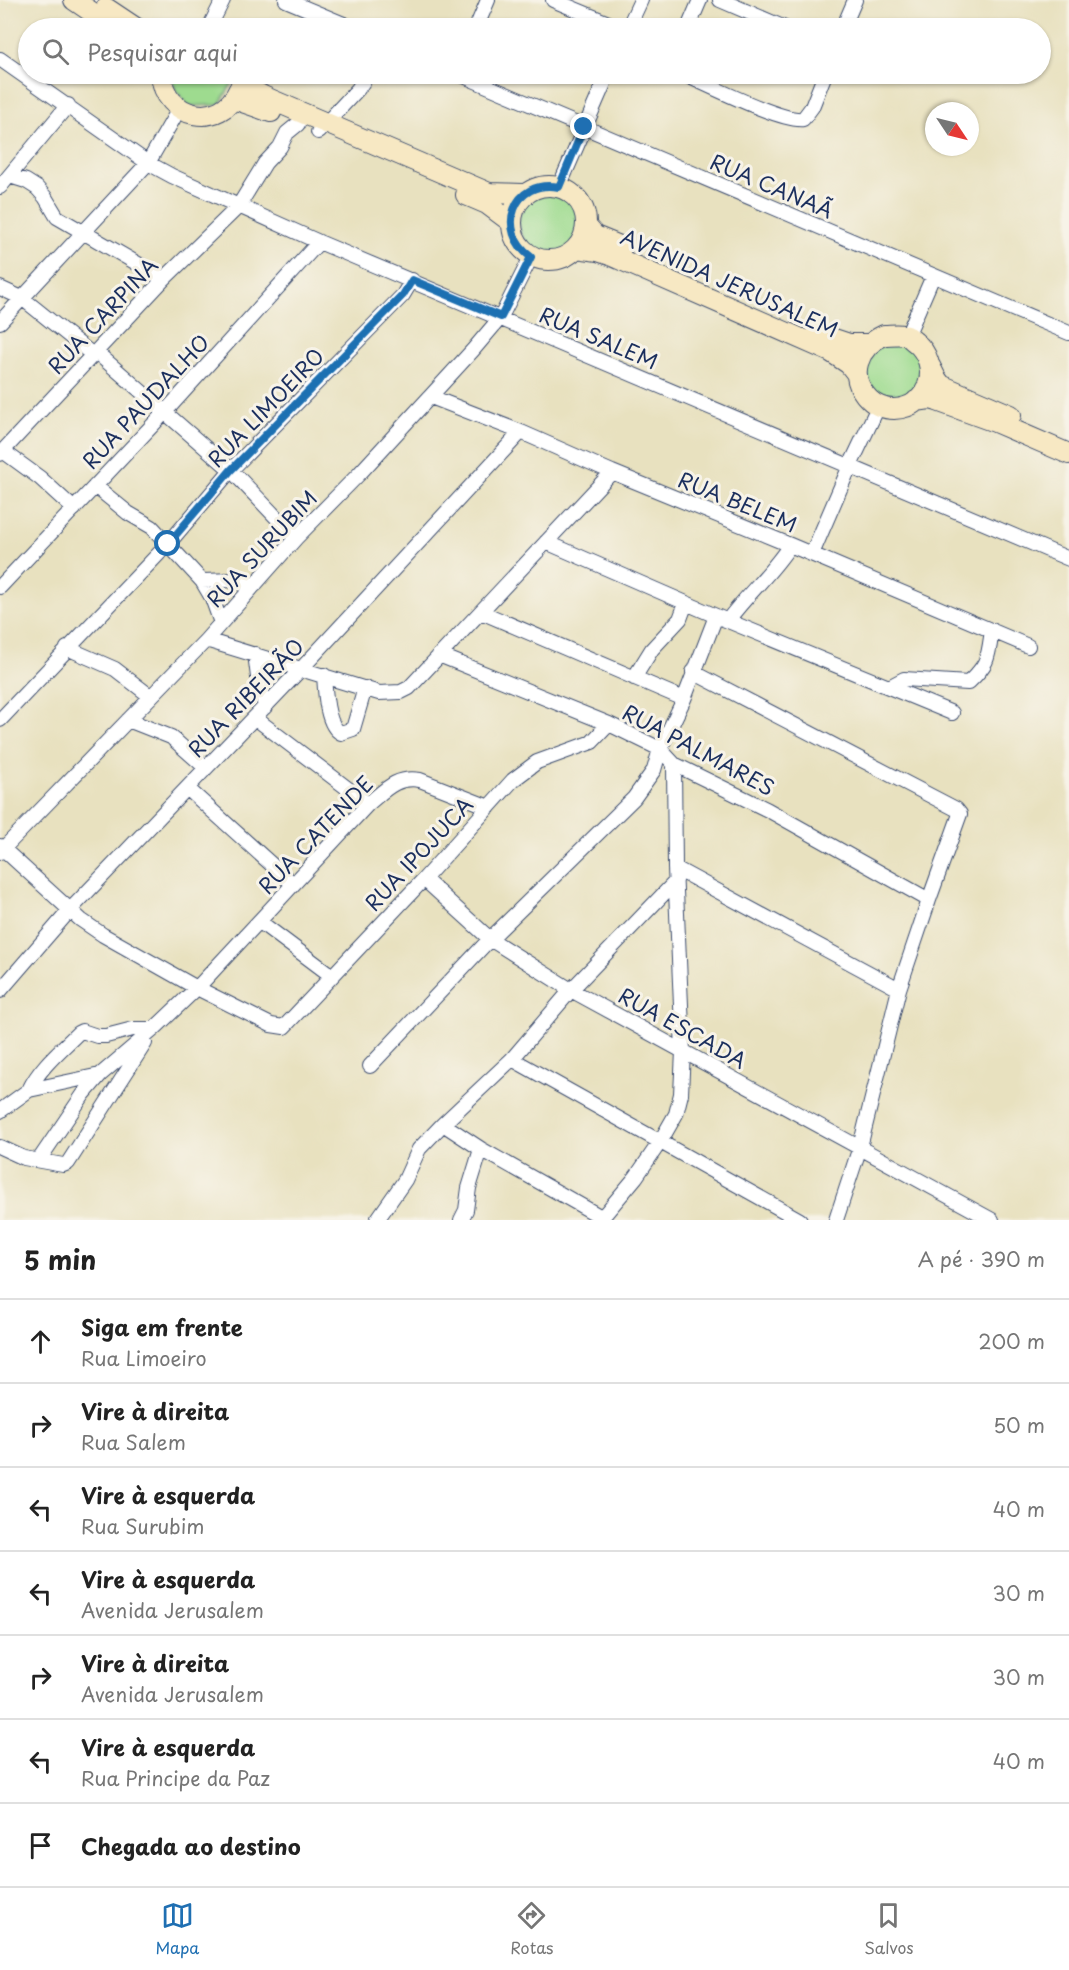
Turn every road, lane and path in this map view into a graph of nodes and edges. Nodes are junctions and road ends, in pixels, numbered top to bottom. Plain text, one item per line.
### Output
1 (74, 0) edge
2 (95, 0) edge
3 (223, 0) edge
4 (286, 0) edge
5 (488, 0) edge
6 (553, 0) edge
7 (641, 0) edge
8 (700, 0) edge
9 (720, 0) edge
10 (855, 0) edge
11 (100, 18) edge
12 (121, 18) edge
13 (214, 18) edge
14 (329, 18) edge
15 (480, 18) edge
16 (596, 18) edge
17 (633, 18) edge
18 (692, 18) edge
19 (762, 18) edge
20 (847, 18) edge
21 (0, 59) edge
22 (18, 71) edge
23 (37, 84) edge
24 (162, 84) edge
25 (361, 84) edge
26 (483, 84) edge
27 (603, 84) edge
28 (706, 84) edge
29 (821, 84) edge
30 (239, 85) edge
31 (68, 105) junction
32 (179, 109) junction
33 (298, 123) junction
34 (584, 127) junction
35 (322, 128) junction
36 (148, 163) junction
37 (432, 175) junction
38 (10, 176) junction
39 (0, 187) edge
40 (559, 187) junction
41 (523, 194) junction
42 (238, 207) junction
43 (511, 222) junction
44 (586, 226) junction
45 (84, 233) junction
46 (319, 242) junction
47 (576, 248) junction
48 (531, 257) junction
49 (665, 273) junction
50 (933, 276) junction
51 (164, 279) junction
52 (412, 280) junction
53 (0, 288) edge
54 (22, 298) junction
55 (501, 317) junction
56 (776, 321) junction
57 (0, 322) edge
58 (1069, 333) edge
59 (907, 336) junction
60 (868, 345) junction
61 (95, 353) junction
62 (930, 366) junction
63 (856, 373) junction
64 (431, 397) junction
65 (916, 401) junction
66 (878, 406) junction
67 (165, 412) junction
68 (521, 432) junction
69 (1069, 440) edge
70 (1, 453) edge
71 (1069, 453) edge
72 (849, 468) junction
73 (231, 470) junction
74 (612, 472) junction
75 (95, 486) junction
76 (74, 509) junction
77 (296, 538) junction
78 (546, 542) junction
79 (168, 544) junction
80 (790, 545) junction
81 (812, 554) junction
82 (1069, 559) edge
83 (202, 581) junction
84 (255, 585) junction
85 (0, 587) edge
86 (686, 603) junction
87 (481, 612) junction
88 (722, 618) junction
89 (221, 623) junction
90 (992, 630) junction
91 (206, 640) junction
92 (1028, 646) dead end
93 (67, 648) junction
94 (255, 654) junction
95 (439, 656) junction
96 (302, 668) junction
97 (693, 672) junction
98 (324, 675) junction
99 (634, 678) junction
100 (889, 687) junction
101 (365, 688) junction
102 (150, 696) junction
103 (684, 699) junction
104 (265, 706) junction
105 (952, 713) dead end
106 (255, 718) junction
107 (0, 720) edge
108 (128, 720) junction
109 (609, 724) junction
110 (660, 749) junction
111 (674, 764) junction
112 (206, 768) junction
113 (187, 788) junction
114 (368, 804) junction
115 (489, 807) junction
116 (1, 849) edge
117 (675, 875) junction
118 (424, 879) junction
119 (293, 884) junction
120 (929, 900) junction
121 (70, 910) junction
122 (260, 922) junction
123 (490, 939) junction
124 (332, 976) junction
125 (197, 988) junction
126 (899, 989) junction
127 (571, 990) junction
128 (0, 991) edge
129 (154, 1029) junction
130 (683, 1051) junction
131 (512, 1059) junction
132 (370, 1065) dead end
133 (100, 1075) junction
134 (29, 1090) junction
135 (0, 1111) edge
136 (443, 1124) junction
137 (660, 1142) junction
138 (0, 1147) edge
139 (860, 1148) junction
140 (481, 1149) junction
141 (39, 1160) junction
142 (602, 1219) edge
143 (377, 1220) edge
144 (461, 1220) edge
145 (800, 1220) edge
146 (836, 1220) edge
147 (992, 1220) edge

1 - 11 street
2 - 12 street
3 - 13 street
4 - 14 street
5 - 15 street
6 - 16 street
7 - 17 street
8 - 18 street
9 - 19 street
10 - 20 street
21 - 22 street, RUA SALEM
23 - 31 street, RUA SALEM
24 - 32 street
25 - 35 street
26 - 34 street, RUA CANAÃ
27 - 34 street
28 - 29 street
30 - 32 street
30 - 33 street
30 - 35 street
31 - 36 street, RUA SALEM
31 - 38 street
32 - 36 street
33 - 35 street
33 - 42 street, RUA CARPINA
34 - 40 street
34 - 50 street, RUA CANAÃ
35 - 37 street
36 - 42 street, RUA SALEM
36 - 45 street
37 - 41 street
37 - 43 street
38 - 39 street
38 - 45 street
40 - 41 street
40 - 44 street
41 - 43 street
42 - 46 street, RUA SALEM
42 - 51 street, RUA CARPINA
43 - 48 street
44 - 47 street
44 - 49 street, AVENIDA JERUSALEM
45 - 51 street
45 - 54 street
46 - 52 street, RUA SALEM
46 - 67 street, RUA PAUDALHO
47 - 48 street
47 - 49 street, AVENIDA JERUSALEM
48 - 55 street, RUA SURUBIM
49 - 56 street, AVENIDA JERUSALEM
50 - 58 street, RUA CANAÃ
50 - 59 street
51 - 61 street, RUA CARPINA
52 - 55 street, RUA SALEM
52 - 73 street, RUA LIMOEIRO
53 - 54 street
54 - 57 street
54 - 61 street
55 - 64 street, RUA SURUBIM
55 - 72 street, RUA SALEM
56 - 60 street, AVENIDA JERUSALEM
56 - 63 street, AVENIDA JERUSALEM
59 - 60 street, AVENIDA JERUSALEM
59 - 62 street
60 - 63 street
61 - 67 street
61 - 70 street, RUA CARPINA
62 - 65 street
62 - 69 street
63 - 66 street, AVENIDA JERUSALEM
64 - 68 street, RUA BELEM
64 - 77 street, RUA SURUBIM
65 - 66 street
65 - 71 street
66 - 72 street
67 - 73 street
67 - 75 street, RUA PAUDALHO
68 - 74 street, RUA BELEM
68 - 96 street, RUA RIBEIRÃO
70 - 76 street
72 - 81 street
72 - 82 street, RUA SALEM
73 - 77 street
73 - 79 street, RUA LIMOEIRO
74 - 78 street
74 - 80 street, RUA BELEM
75 - 76 street, RUA PAUDALHO
75 - 79 street
76 - 85 street, RUA PAUDALHO
77 - 84 street, RUA SURUBIM
78 - 86 street
78 - 87 street
79 - 83 street
79 - 93 street, RUA LIMOEIRO
80 - 81 street, RUA BELEM
80 - 88 street
81 - 90 street, RUA BELEM
83 - 84 street
83 - 89 street
84 - 89 street, RUA SURUBIM
86 - 88 street
86 - 99 street
87 - 95 street
87 - 99 street
88 - 97 street
88 - 100 street
89 - 91 street, RUA SURUBIM
90 - 92 street, RUA BELEM
90 - 100 street
91 - 94 street
91 - 102 street, RUA SURUBIM
93 - 102 street
93 - 107 street, RUA LIMOEIRO
94 - 96 street
94 - 104 street
95 - 101 street
95 - 109 street, RUA PALMARES
96 - 98 street
96 - 104 street, RUA RIBEIRÃO
97 - 103 street
97 - 120 street
98 - 101 street
98 - 101 street
99 - 103 street
100 - 105 street
102 - 108 street, RUA SURUBIM
103 - 110 street
104 - 106 street, RUA RIBEIRÃO
106 - 112 street, RUA RIBEIRÃO
106 - 114 street
108 - 112 street
108 - 116 street, RUA SURUBIM
109 - 110 street, RUA PALMARES
109 - 115 street, RUA IPOJUCA
110 - 111 street, RUA PALMARES
110 - 123 street
111 - 117 street
111 - 120 street, RUA PALMARES
112 - 113 street, RUA RIBEIRÃO
113 - 119 street
113 - 121 street, RUA RIBEIRÃO
114 - 115 street, RUA CATENDE
114 - 119 street, RUA CATENDE
115 - 118 street, RUA IPOJUCA
116 - 121 street
117 - 126 street
117 - 127 street
117 - 130 street
118 - 123 street, RUA ESCADA
118 - 124 street, RUA IPOJUCA
119 - 122 street, RUA CATENDE
120 - 126 street
121 - 125 street
121 - 128 street, RUA RIBEIRÃO
122 - 124 street
122 - 125 street, RUA CATENDE
123 - 127 street, RUA ESCADA
123 - 132 street
124 - 125 street, RUA IPOJUCA
125 - 129 street, RUA CATENDE
126 - 139 street
127 - 130 street, RUA ESCADA
127 - 131 street
129 - 133 street
129 - 134 street
129 - 141 street
130 - 137 street
130 - 139 street, RUA ESCADA
131 - 136 street
131 - 137 street
133 - 134 street
133 - 141 street
134 - 135 street
136 - 140 street
136 - 143 street
137 - 142 street
137 - 145 street
138 - 141 street
139 - 146 street
139 - 147 street, RUA ESCADA
140 - 142 street
140 - 144 street

